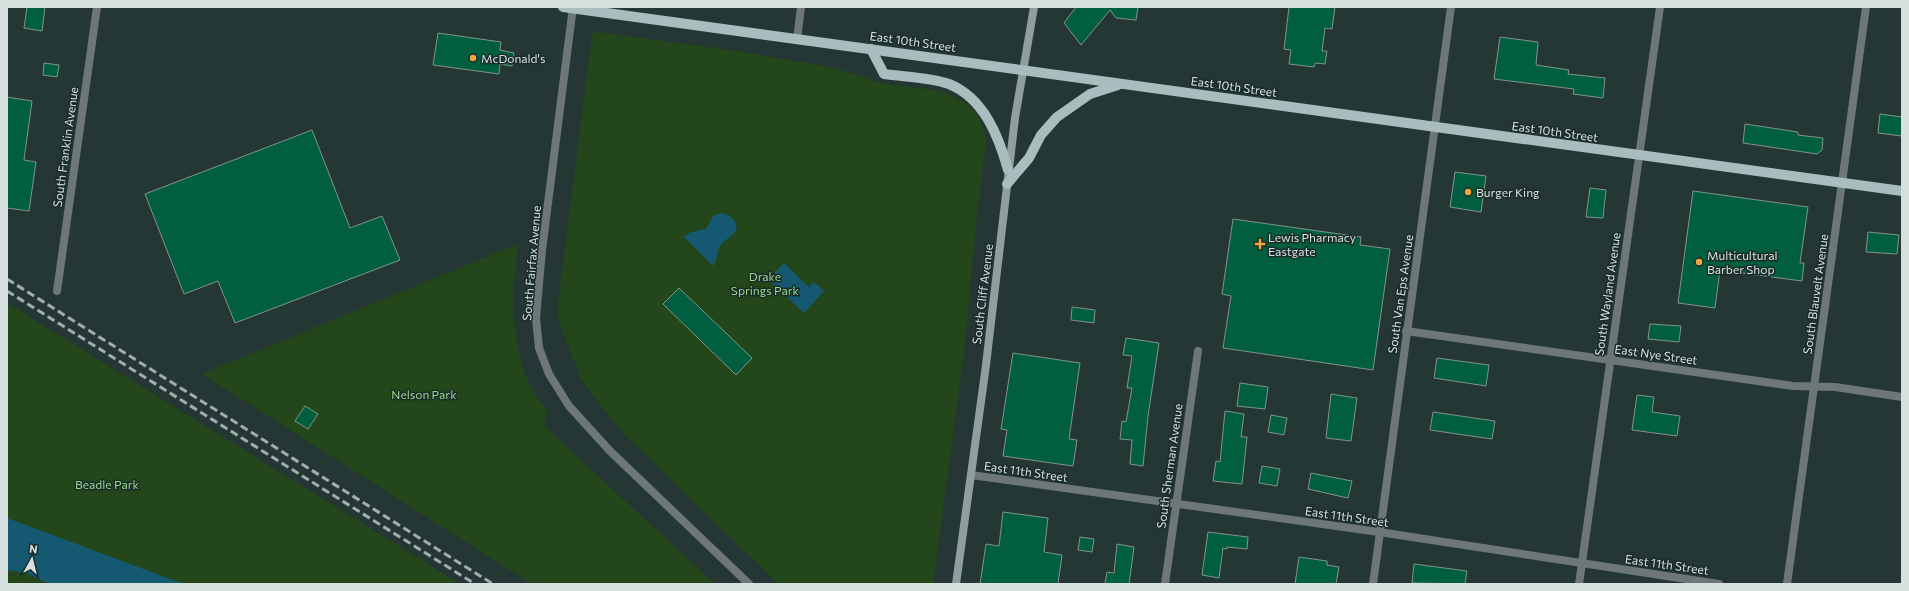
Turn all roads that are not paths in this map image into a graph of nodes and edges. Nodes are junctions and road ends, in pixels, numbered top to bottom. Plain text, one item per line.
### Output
1 (97, 7) edge
2 (569, 7) edge
3 (801, 7) edge
4 (1034, 7) edge
5 (1452, 7) edge
6 (1660, 7) edge
7 (1866, 7) edge
8 (797, 39) junction
9 (871, 49) junction
10 (1022, 69) junction
11 (1127, 84) junction
12 (1435, 127) junction
13 (1639, 156) junction
14 (1008, 170) junction
15 (1842, 183) junction
16 (1007, 184) junction
17 (1902, 191) edge
18 (57, 290) dead end
19 (1406, 331) junction
20 (1198, 351) dead end
21 (1610, 360) junction
22 (1814, 386) junction
23 (1902, 397) edge
24 (971, 475) junction
25 (1176, 504) junction
26 (1379, 532) junction
27 (1582, 564) junction
28 (749, 584) edge
29 (956, 584) edge
30 (1165, 584) edge
31 (1373, 584) edge
32 (1579, 584) edge
33 (1719, 584) edge
34 (1787, 584) edge

1 - 18 street, South Franklin Avenue
2 - 8 main road, East 10th Street
2 - 28 street, South Fairfax Avenue
3 - 8 street
4 - 10 main road, South Cliff Avenue
5 - 12 street, South Van Eps Avenue
6 - 13 street, South Wayland Avenue
7 - 15 street, South Blauvelt Avenue
8 - 9 main road, East 10th Street
9 - 10 main road, East 10th Street
9 - 14 main road
10 - 11 main road, East 10th Street
10 - 14 main road, South Cliff Avenue
11 - 12 main road, East 10th Street
11 - 16 main road
12 - 13 main road, East 10th Street
12 - 19 street, South Van Eps Avenue
13 - 15 main road, East 10th Street
13 - 21 street, South Wayland Avenue
14 - 16 main road, South Cliff Avenue
15 - 17 main road, East 10th Street
15 - 22 street, South Blauvelt Avenue
16 - 24 main road, South Cliff Avenue
19 - 21 street, East Nye Street
19 - 26 street, South Van Eps Avenue
20 - 25 street, South Sherman Avenue
21 - 22 street, East Nye Street
21 - 27 street, South Wayland Avenue
22 - 23 street, East Nye Street
22 - 34 street, South Blauvelt Avenue
24 - 25 street, East 11th Street
24 - 29 main road, South Cliff Avenue
25 - 26 street, East 11th Street
25 - 30 street, South Sherman Avenue
26 - 27 street, East 11th Street
26 - 31 street, South Van Eps Avenue
27 - 32 street, South Wayland Avenue
27 - 33 street, East 11th Street

